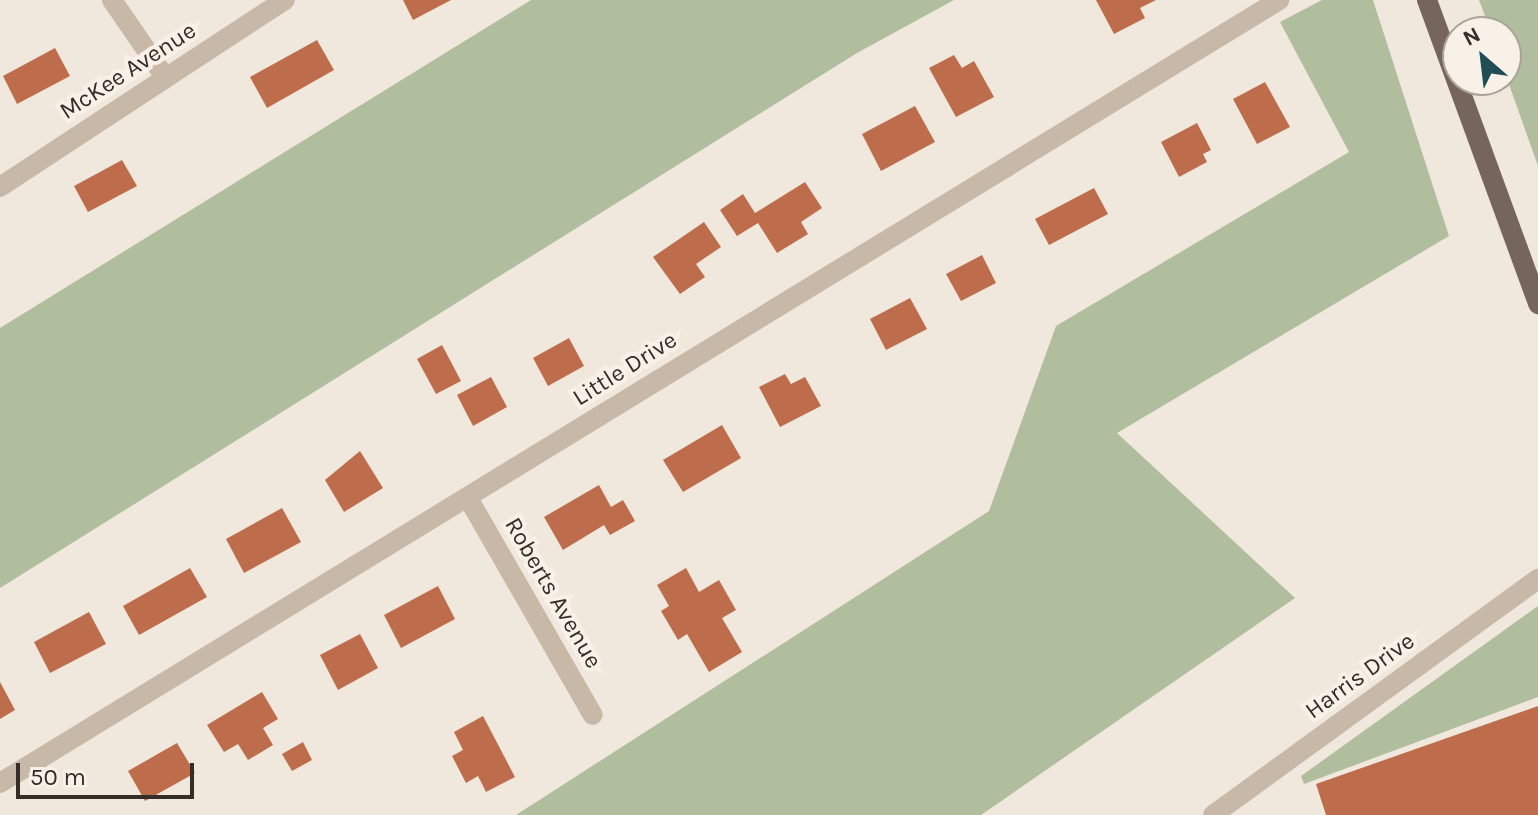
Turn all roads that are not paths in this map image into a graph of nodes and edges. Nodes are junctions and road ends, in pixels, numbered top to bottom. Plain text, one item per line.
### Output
1 (112, 0) edge
2 (285, 0) edge
3 (1279, 0) edge
4 (1427, 0) edge
5 (165, 77) junction
6 (0, 187) edge
7 (1532, 270) edge
8 (1538, 304) edge
9 (468, 498) junction
10 (1538, 579) edge
11 (593, 715) dead end
12 (0, 783) edge
13 (1213, 815) edge

1 - 5 street
2 - 5 street, McKee Avenue
3 - 9 street, Little Drive
4 - 7 main road
5 - 6 street, McKee Avenue
7 - 8 main road
9 - 11 street, Roberts Avenue
9 - 12 street, Little Drive
10 - 13 street, Harris Drive

